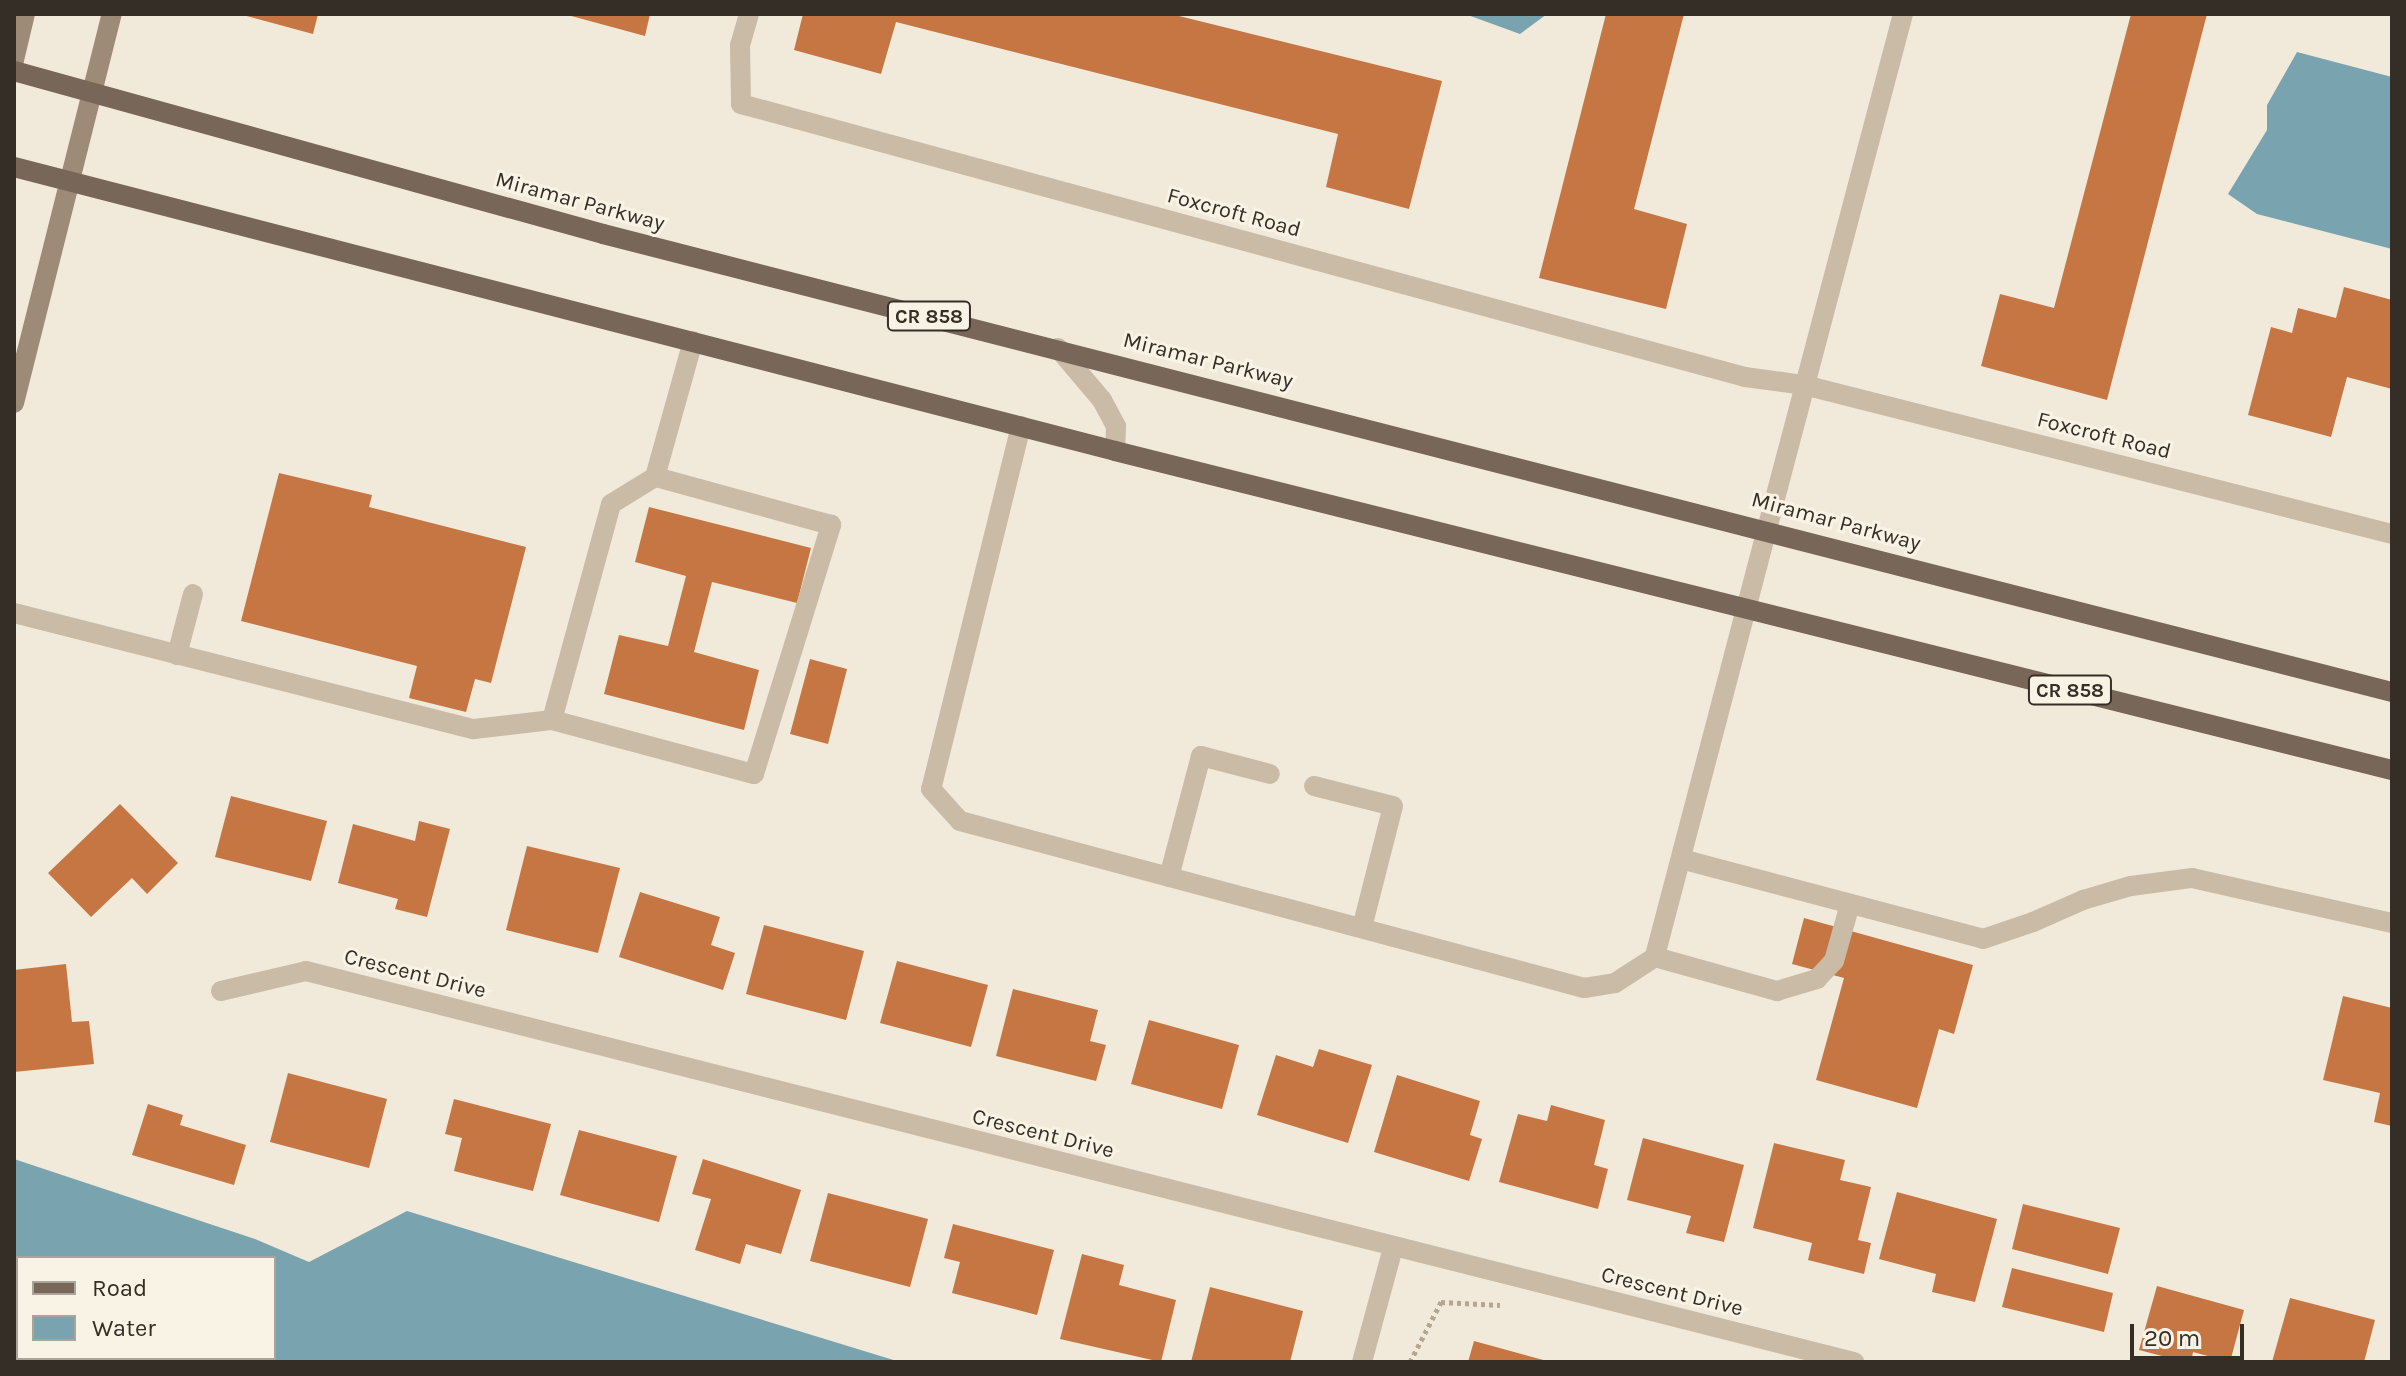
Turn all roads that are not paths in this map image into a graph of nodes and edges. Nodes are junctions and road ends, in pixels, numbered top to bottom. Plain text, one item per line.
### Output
1 (25, 14) edge
2 (112, 14) edge
3 (749, 14) edge
4 (1903, 14) edge
5 (14, 60) edge
6 (14, 71) edge
7 (93, 93) junction
8 (14, 167) edge
9 (69, 183) junction
10 (693, 341) junction
11 (1058, 348) junction
12 (1804, 385) junction
13 (14, 403) edge
14 (1021, 426) junction
15 (1115, 451) junction
16 (655, 477) junction
17 (1767, 529) junction
18 (2392, 534) edge
19 (193, 594) dead end
20 (1747, 609) junction
21 (14, 613) edge
22 (177, 655) junction
23 (2392, 692) edge
24 (552, 720) junction
25 (2392, 770) edge
26 (1270, 774) dead end
27 (1314, 786) dead end
28 (1681, 859) junction
29 (1169, 877) junction
30 (1850, 904) junction
31 (2392, 923) edge
32 (1362, 928) junction
33 (1655, 957) junction
34 (221, 991) dead end
35 (1393, 1248) junction
36 (1814, 1357) edge
37 (1362, 1362) edge
38 (1854, 1362) edge

1 - 5 main road
2 - 7 main road
3 - 12 street, Foxcroft Road
4 - 12 street
6 - 7 main road, Miramar Parkway / CR 858
7 - 9 main road
7 - 11 main road, Miramar Parkway / CR 858
8 - 9 main road, CR 858
9 - 10 main road, CR 858
9 - 13 main road
10 - 14 main road, CR 858
10 - 16 street
11 - 15 street
11 - 17 main road, Miramar Parkway / CR 858
12 - 17 street
12 - 18 street, Foxcroft Road
14 - 15 main road, CR 858
14 - 29 street
15 - 20 main road, CR 858
16 - 24 street
16 - 24 street
17 - 20 street
17 - 23 main road, Miramar Parkway / CR 858
19 - 22 street
20 - 25 main road, CR 858
20 - 28 street
21 - 22 street
22 - 24 street
26 - 29 street
27 - 32 street
28 - 30 street
28 - 33 street
29 - 32 street
30 - 31 street
30 - 33 street
32 - 33 street
34 - 35 street, Crescent Drive
35 - 36 street, Crescent Drive
35 - 37 street
36 - 38 street, Crescent Drive

